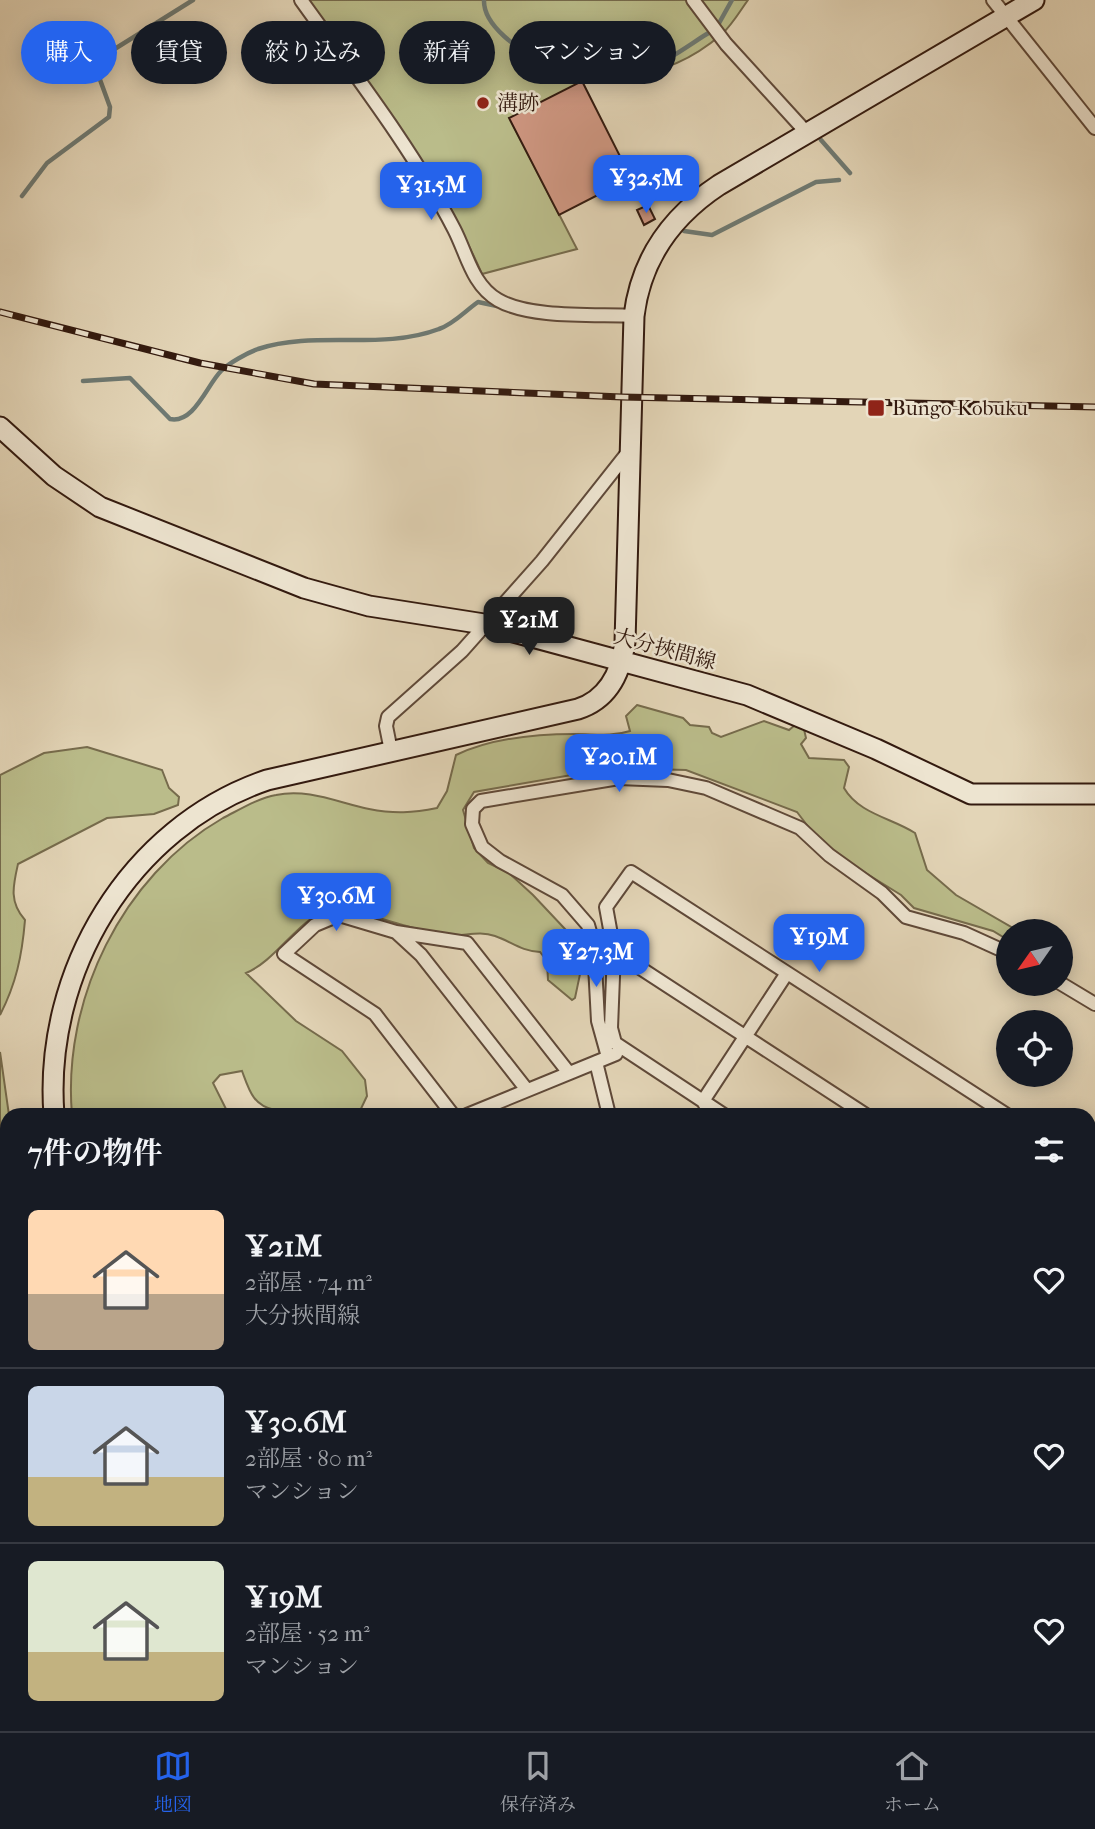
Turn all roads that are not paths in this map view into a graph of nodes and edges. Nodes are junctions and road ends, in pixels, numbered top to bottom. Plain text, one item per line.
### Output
1 (300, 0) edge
2 (693, 0) edge
3 (993, 0) edge
4 (1034, 0) edge
5 (1004, 18) junction
6 (1095, 128) edge
7 (807, 133) junction
8 (634, 316) junction
9 (0, 427) edge
10 (630, 450) junction
11 (484, 624) junction
12 (621, 661) junction
13 (391, 751) junction
14 (1095, 794) edge
15 (396, 932) junction
16 (996, 948) edge
17 (614, 951) junction
18 (787, 973) junction
19 (1073, 991) edge
20 (1095, 1004) edge
21 (746, 1037) junction
22 (624, 1051) junction
23 (602, 1060) junction
24 (569, 1073) junction
25 (527, 1090) junction
26 (703, 1101) junction
27 (54, 1108) edge
28 (448, 1108) edge
29 (484, 1108) edge
30 (608, 1108) edge
31 (706, 1108) edge
32 (714, 1108) edge
33 (855, 1108) edge
34 (985, 1108) edge

1 - 8 street
2 - 7 street
3 - 5 street
4 - 5 street
5 - 6 street
5 - 7 street
7 - 8 street
8 - 10 street
9 - 11 street, 大分挾間線
10 - 11 street
10 - 12 street
11 - 12 street, 大分挾間線
11 - 13 street
12 - 13 street
12 - 14 street, 大分挾間線
13 - 27 street
15 - 24 street
15 - 25 street
15 - 28 street
16 - 23 street
17 - 18 street
17 - 21 street
17 - 22 street
18 - 21 street
18 - 34 street
19 - 20 street
21 - 26 street
21 - 33 street
22 - 23 street
22 - 26 street
23 - 24 street
23 - 30 street
24 - 25 street
25 - 29 street
26 - 31 street
26 - 32 street

